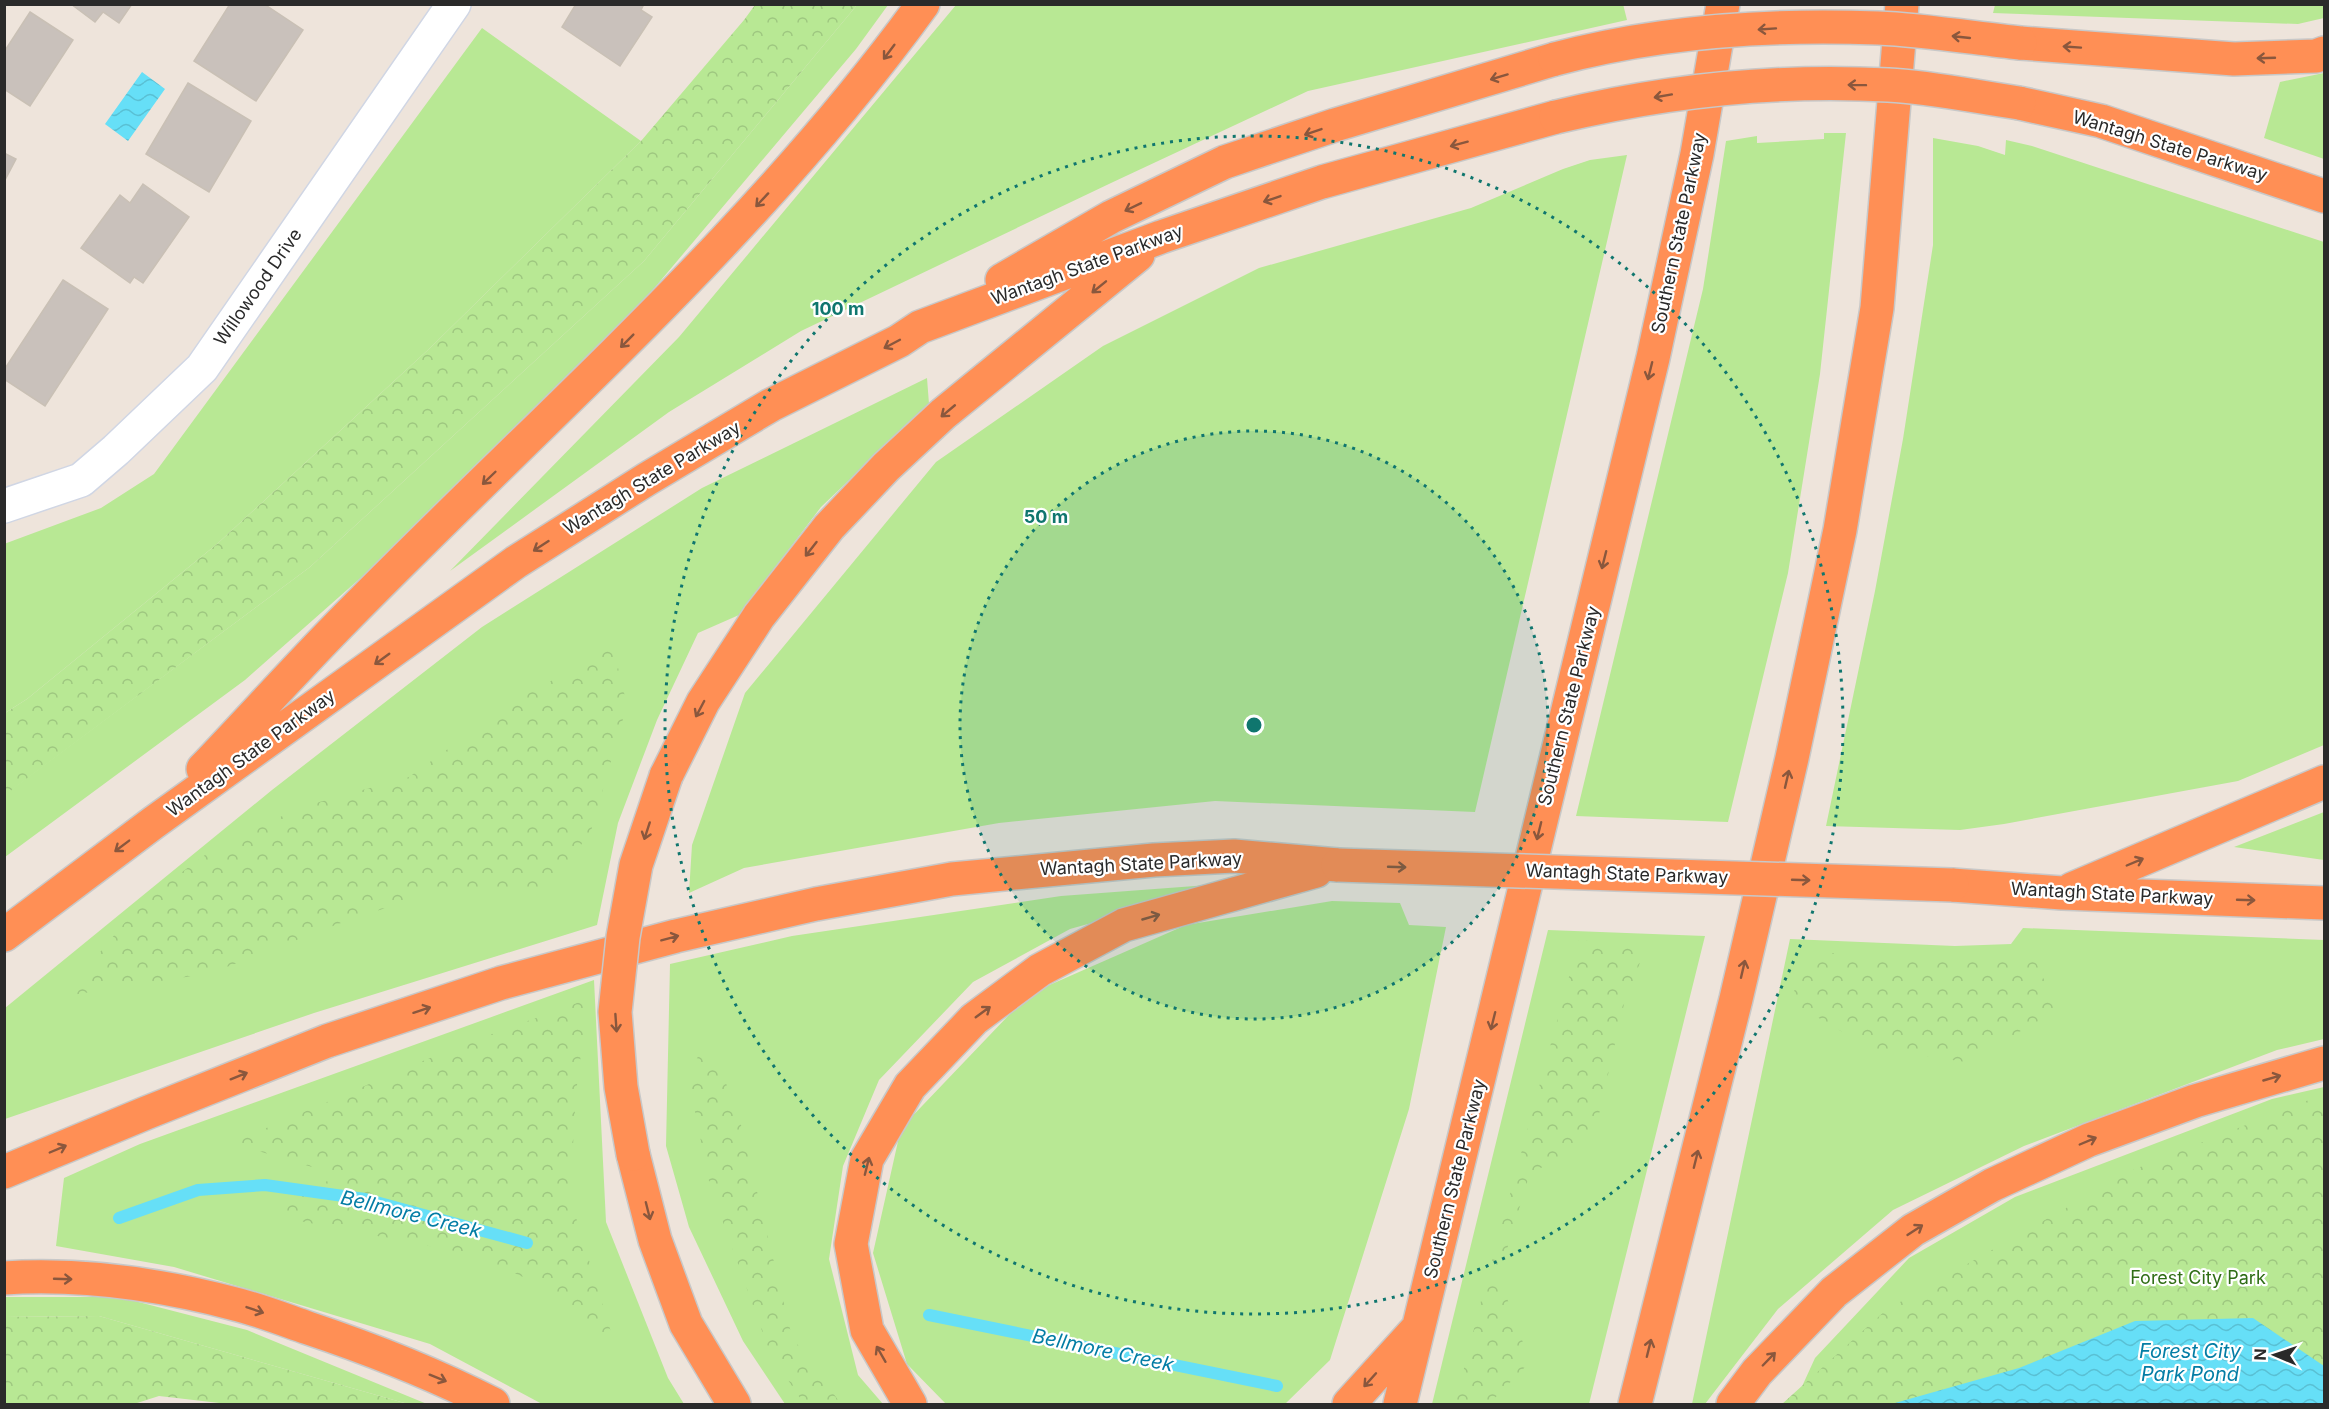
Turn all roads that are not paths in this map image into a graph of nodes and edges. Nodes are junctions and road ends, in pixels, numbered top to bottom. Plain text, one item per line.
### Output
1 (454, 4) edge
2 (923, 4) edge
3 (1723, 4) edge
4 (1902, 4) edge
5 (2325, 53) edge
6 (2325, 196) edge
7 (1161, 237) junction
8 (920, 327) junction
9 (4, 506) edge
10 (2325, 782) edge
11 (153, 823) junction
12 (1338, 865) junction
13 (2062, 893) junction
14 (2325, 903) edge
15 (4, 935) edge
16 (2325, 1063) edge
17 (4, 1172) edge
18 (4, 1278) edge
19 (1420, 1325) junction
20 (493, 1404) edge
21 (734, 1404) edge
22 (910, 1404) edge
23 (1348, 1404) edge
24 (1400, 1404) edge
25 (1635, 1404) edge
26 (1733, 1404) edge

1 - 9 street, Willowood Drive
2 -> 11 highway
3 -> 19 highway, Southern State Parkway
25 -> 4 highway
5 -> 8 highway, bridge
6 -> 7 highway, Wantagh State Parkway, bridge
7 - 8 highway, Wantagh State Parkway
7 -> 21 highway, bridge
8 -> 11 highway, Wantagh State Parkway
13 -> 10 highway
11 -> 15 highway, Wantagh State Parkway
12 -> 13 highway, Wantagh State Parkway, bridge
17 -> 12 highway, Wantagh State Parkway
22 -> 12 highway
13 -> 14 highway, Wantagh State Parkway
26 -> 16 highway
18 -> 20 highway
19 -> 23 highway
19 - 24 highway, Southern State Parkway

